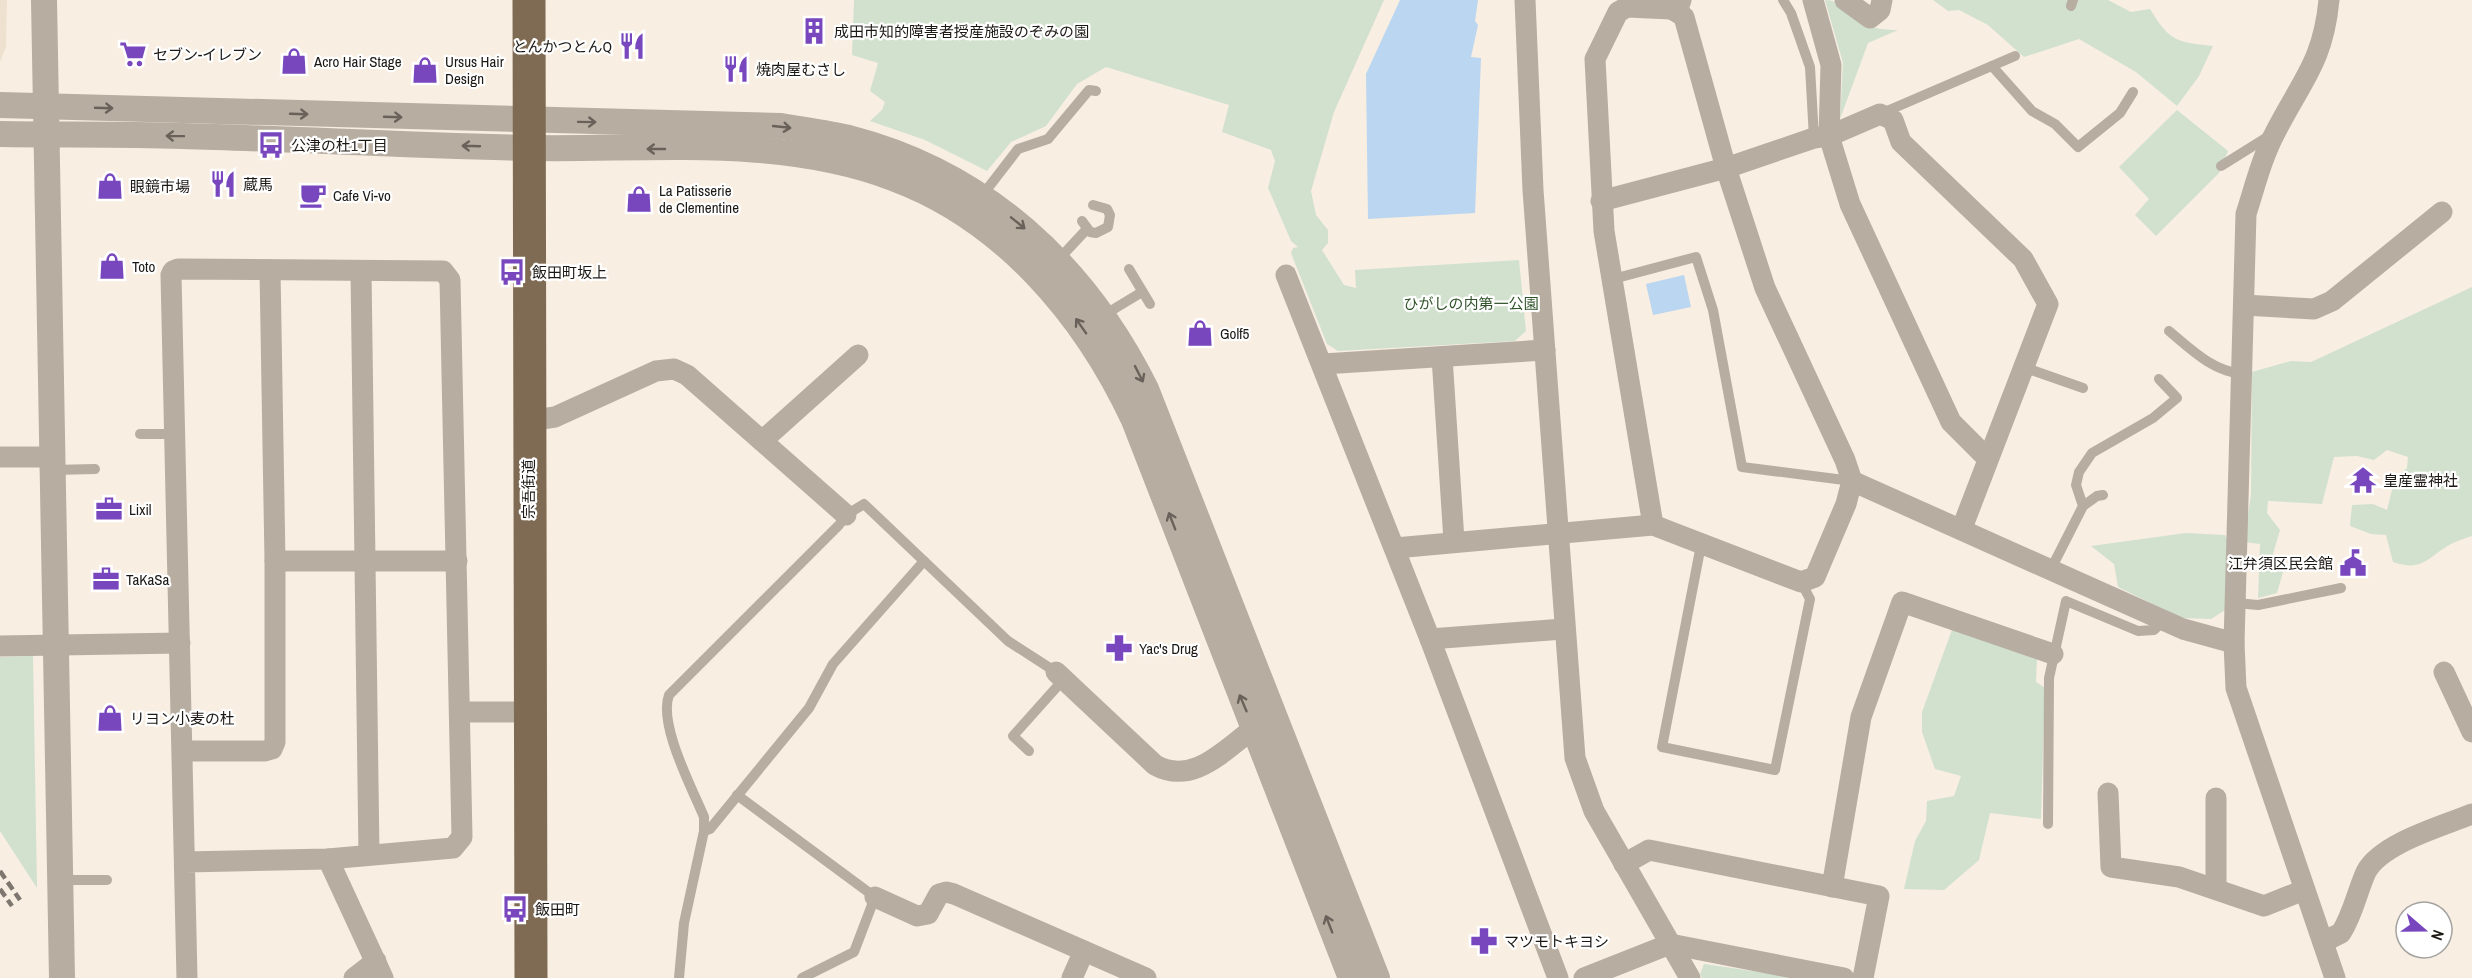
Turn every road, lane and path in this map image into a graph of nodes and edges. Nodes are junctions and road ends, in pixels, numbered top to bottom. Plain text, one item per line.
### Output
1 (44, 0) edge
2 (530, 0) edge
3 (1525, 0) edge
4 (1784, 0) edge
5 (1813, 0) edge
6 (1845, 0) edge
7 (1882, 0) edge
8 (2329, 0) edge
9 (1679, 6) edge
10 (2015, 56) dead end
11 (1992, 66) junction
12 (1096, 91) dead end
13 (2133, 93) dead end
14 (0, 105) edge
15 (45, 106) junction
16 (1880, 114) junction
17 (2275, 132) junction
18 (0, 134) edge
19 (45, 135) junction
20 (529, 135) junction
21 (1821, 137) junction
22 (2221, 166) dead end
23 (1726, 168) junction
24 (981, 197) junction
25 (1601, 201) junction
26 (1102, 204) dead end
27 (2442, 212) dead end
28 (1058, 260) junction
29 (1129, 269) dead end
30 (270, 270) junction
31 (362, 271) junction
32 (1287, 275) dead end
33 (1613, 279) junction
34 (1142, 292) junction
35 (1150, 304) dead end
36 (2244, 305) junction
37 (1104, 315) junction
38 (2169, 331) dead end
39 (1545, 350) junction
40 (858, 355) dead end
41 (1442, 357) junction
42 (1323, 364) junction
43 (2023, 367) junction
44 (2242, 374) junction
45 (2159, 379) dead end
46 (2083, 388) dead end
47 (528, 421) junction
48 (140, 434) dead end
49 (175, 434) junction
50 (762, 441) junction
51 (0, 457) edge
52 (1988, 459) junction
53 (53, 463) junction
54 (95, 469) dead end
55 (1852, 481) junction
56 (2103, 495) dead end
57 (2083, 506) junction
58 (846, 515) junction
59 (1653, 525) junction
60 (1962, 528) junction
61 (1557, 534) junction
62 (1454, 542) junction
63 (1701, 545) junction
64 (1395, 548) junction
65 (275, 561) junction
66 (457, 561) junction
67 (924, 561) junction
68 (366, 562) junction
69 (2051, 569) junction
70 (1801, 582) junction
71 (2341, 588) dead end
72 (2236, 603) junction
73 (2164, 620) junction
74 (1563, 628) junction
75 (1430, 639) junction
76 (180, 643) junction
77 (2234, 643) junction
78 (56, 645) junction
79 (0, 646) edge
80 (2053, 654) junction
81 (2444, 672) dead end
82 (1059, 676) junction
83 (461, 712) junction
84 (529, 712) junction
85 (1253, 729) junction
86 (2472, 732) edge
87 (183, 751) junction
88 (1029, 751) dead end
89 (2108, 793) dead end
90 (737, 795) junction
91 (2216, 798) dead end
92 (2472, 814) edge
93 (2048, 824) dead end
94 (704, 831) junction
95 (369, 855) junction
96 (328, 859) junction
97 (185, 862) junction
98 (1624, 864) junction
99 (59, 880) junction
100 (107, 880) dead end
101 (1832, 886) junction
102 (2216, 887) junction
103 (2304, 890) junction
104 (875, 897) junction
105 (2323, 942) junction
106 (1670, 944) junction
107 (1084, 951) junction
108 (379, 969) edge
109 (1797, 973) edge
110 (62, 978) edge
111 (187, 978) edge
112 (354, 978) edge
113 (531, 978) edge
114 (679, 978) edge
115 (802, 978) edge
116 (1072, 978) edge
117 (1146, 978) edge
118 (1351, 978) edge
119 (1377, 978) edge
120 (1558, 978) edge
121 (1584, 978) edge
122 (1690, 978) edge
123 (1844, 978) edge
124 (1863, 978) edge
125 (2335, 978) edge

1 - 15 street
2 - 20 highway, 宗吾街道
3 - 39 street
4 - 21 lane
5 - 21 street
6 - 7 street
8 - 17 street
9 - 23 street
9 - 25 street
10 - 11 lane
11 - 13 lane
11 - 16 lane
12 - 24 lane
14 - 15 street
15 - 19 street
15 -> 20 street
16 - 21 street
16 - 43 street
17 - 22 lane
17 - 36 street
18 - 19 street
20 -> 19 street
19 - 53 street
20 -> 24 street
20 - 47 highway, 宗吾街道
85 -> 20 street
21 - 23 street
21 - 52 street
23 - 25 street
23 - 55 street
24 -> 28 street
25 - 33 street
26 - 28 lane
27 - 36 street
28 - 37 street
29 - 34 lane
30 - 31 street
30 - 49 street
30 - 65 street
31 - 66 street
31 - 68 street
32 - 42 street
33 - 55 lane
33 - 59 street
34 - 35 lane
34 - 37 lane
36 - 44 street
37 -> 119 street
38 - 44 lane
39 - 41 street
39 - 61 street
40 - 50 street
41 - 42 street
41 - 62 street
42 - 64 street
43 - 46 lane
43 - 52 street
44 - 72 street
45 - 57 lane
47 - 50 street
47 - 84 highway, 宗吾街道
48 - 49 lane
49 - 76 street
50 - 58 street
51 - 53 street
52 - 60 street
53 - 54 lane
53 - 78 street
55 - 60 street
55 - 70 street
56 - 57 lane
57 - 69 lane
58 - 67 lane
58 - 94 lane
59 - 61 street
59 - 63 street
60 - 69 street
61 - 62 street
61 - 74 street
62 - 64 street
63 - 70 street
63 - 70 lane
64 - 75 street
65 - 68 street
65 - 87 street
66 - 68 street
66 - 83 street
67 - 82 lane
67 - 90 lane
68 - 95 street
69 - 73 street
71 - 72 lane
72 - 77 street
73 - 77 street
73 - 80 lane
74 - 75 street
74 - 98 street
75 - 120 street
76 - 78 street
76 - 87 street
77 - 103 street
78 - 79 street
78 - 99 street
80 - 93 lane
80 - 101 street
81 - 86 street
82 - 85 street
82 - 88 lane
83 - 84 street
83 - 95 street
84 - 113 highway, 宗吾街道
118 -> 85 street
87 - 97 street
89 - 102 street
90 - 94 lane
90 - 104 lane
91 - 102 street
92 - 105 street
94 - 114 lane
95 - 96 street
96 - 97 street
96 - 108 street
97 - 111 street
98 - 101 street
98 - 106 street
99 - 100 lane
99 - 110 street
101 - 124 street
102 - 103 street
103 - 105 street
104 - 107 street
104 - 115 lane
105 - 125 street
106 - 109 street
106 - 121 street
106 - 122 street
107 - 116 street
107 - 117 street
108 - 112 street
109 - 123 street

